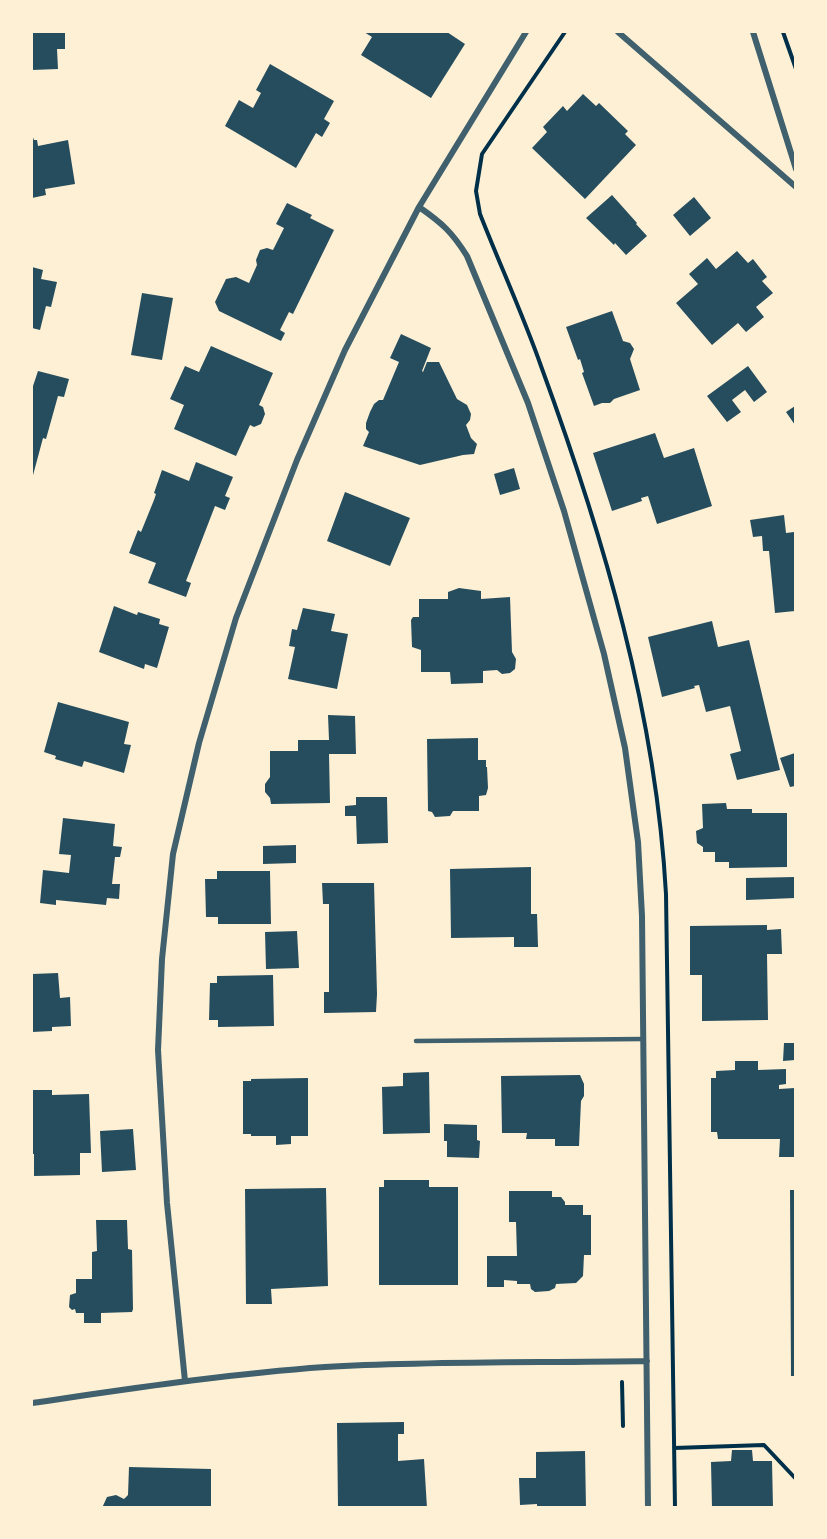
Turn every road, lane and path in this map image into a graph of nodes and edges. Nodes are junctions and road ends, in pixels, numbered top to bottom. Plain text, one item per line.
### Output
1 (526, 32) edge
2 (618, 32) edge
3 (753, 32) edge
4 (783, 32) edge
5 (795, 69) edge
6 (795, 169) edge
7 (795, 187) edge
8 (419, 207) junction
9 (644, 1039) junction
10 (416, 1041) dead end
11 (647, 1361) junction
12 (185, 1381) junction
13 (32, 1403) edge
14 (674, 1448) dead end
15 (795, 1479) edge
16 (648, 1508) edge

1 - 8 street
2 - 7 street
3 - 6 street
4 - 5 path
8 - 9 street
8 - 12 street
9 - 10 lane
9 - 11 street
11 - 12 street
11 - 16 street
12 - 13 street
14 - 15 path

